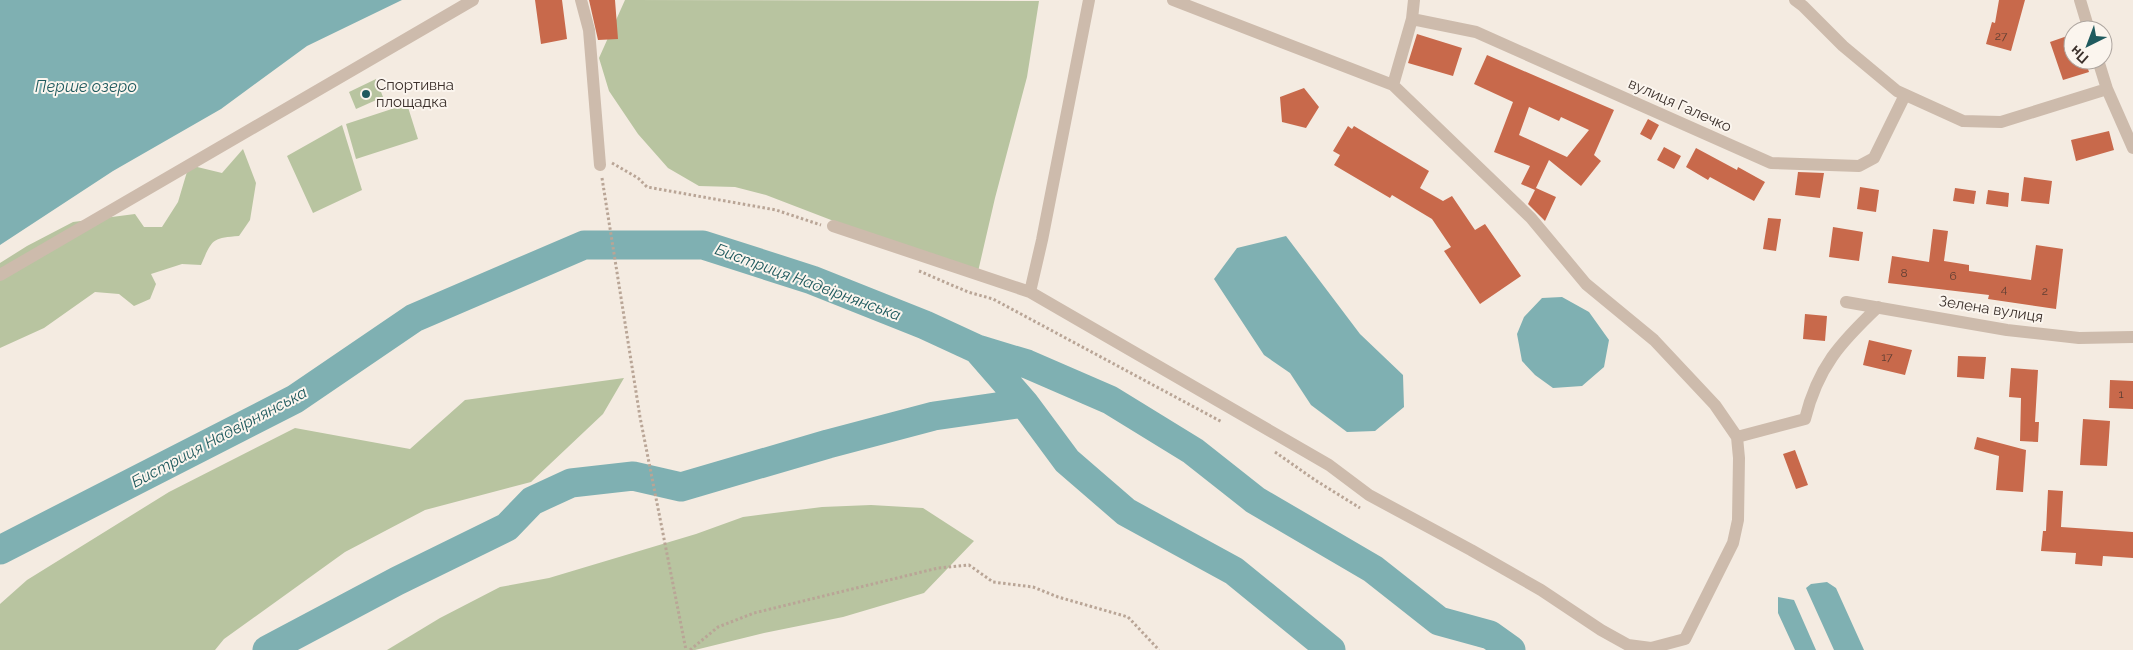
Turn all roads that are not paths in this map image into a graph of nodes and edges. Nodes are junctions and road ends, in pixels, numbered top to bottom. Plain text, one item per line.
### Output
1 (473, 0) edge
2 (581, 0) edge
3 (1089, 0) edge
4 (1173, 0) edge
5 (1414, 0) edge
6 (1795, 0) edge
7 (2080, 0) edge
8 (1412, 19) junction
9 (2086, 20) edge
10 (2101, 70) edge
11 (1393, 85) junction
12 (2107, 89) junction
13 (1905, 95) junction
14 (2133, 148) edge
15 (602, 162) road end
16 (828, 226) road end
17 (0, 275) edge
18 (1030, 292) junction
19 (1846, 302) dead end
20 (1878, 307) junction
21 (2133, 337) edge
22 (1737, 437) junction

1 - 17 street
2 - 15 street
3 - 18 street
4 - 11 street
5 - 8 street
6 - 13 street
7 - 9 street
8 - 11 street
8 - 13 street, вулиця Галечко
10 - 12 street
11 - 22 street
12 - 13 street
12 - 14 street
16 - 18 street
18 - 22 street
19 - 20 street, Зелена вулиця
20 - 21 street, Зелена вулиця
20 - 22 street

